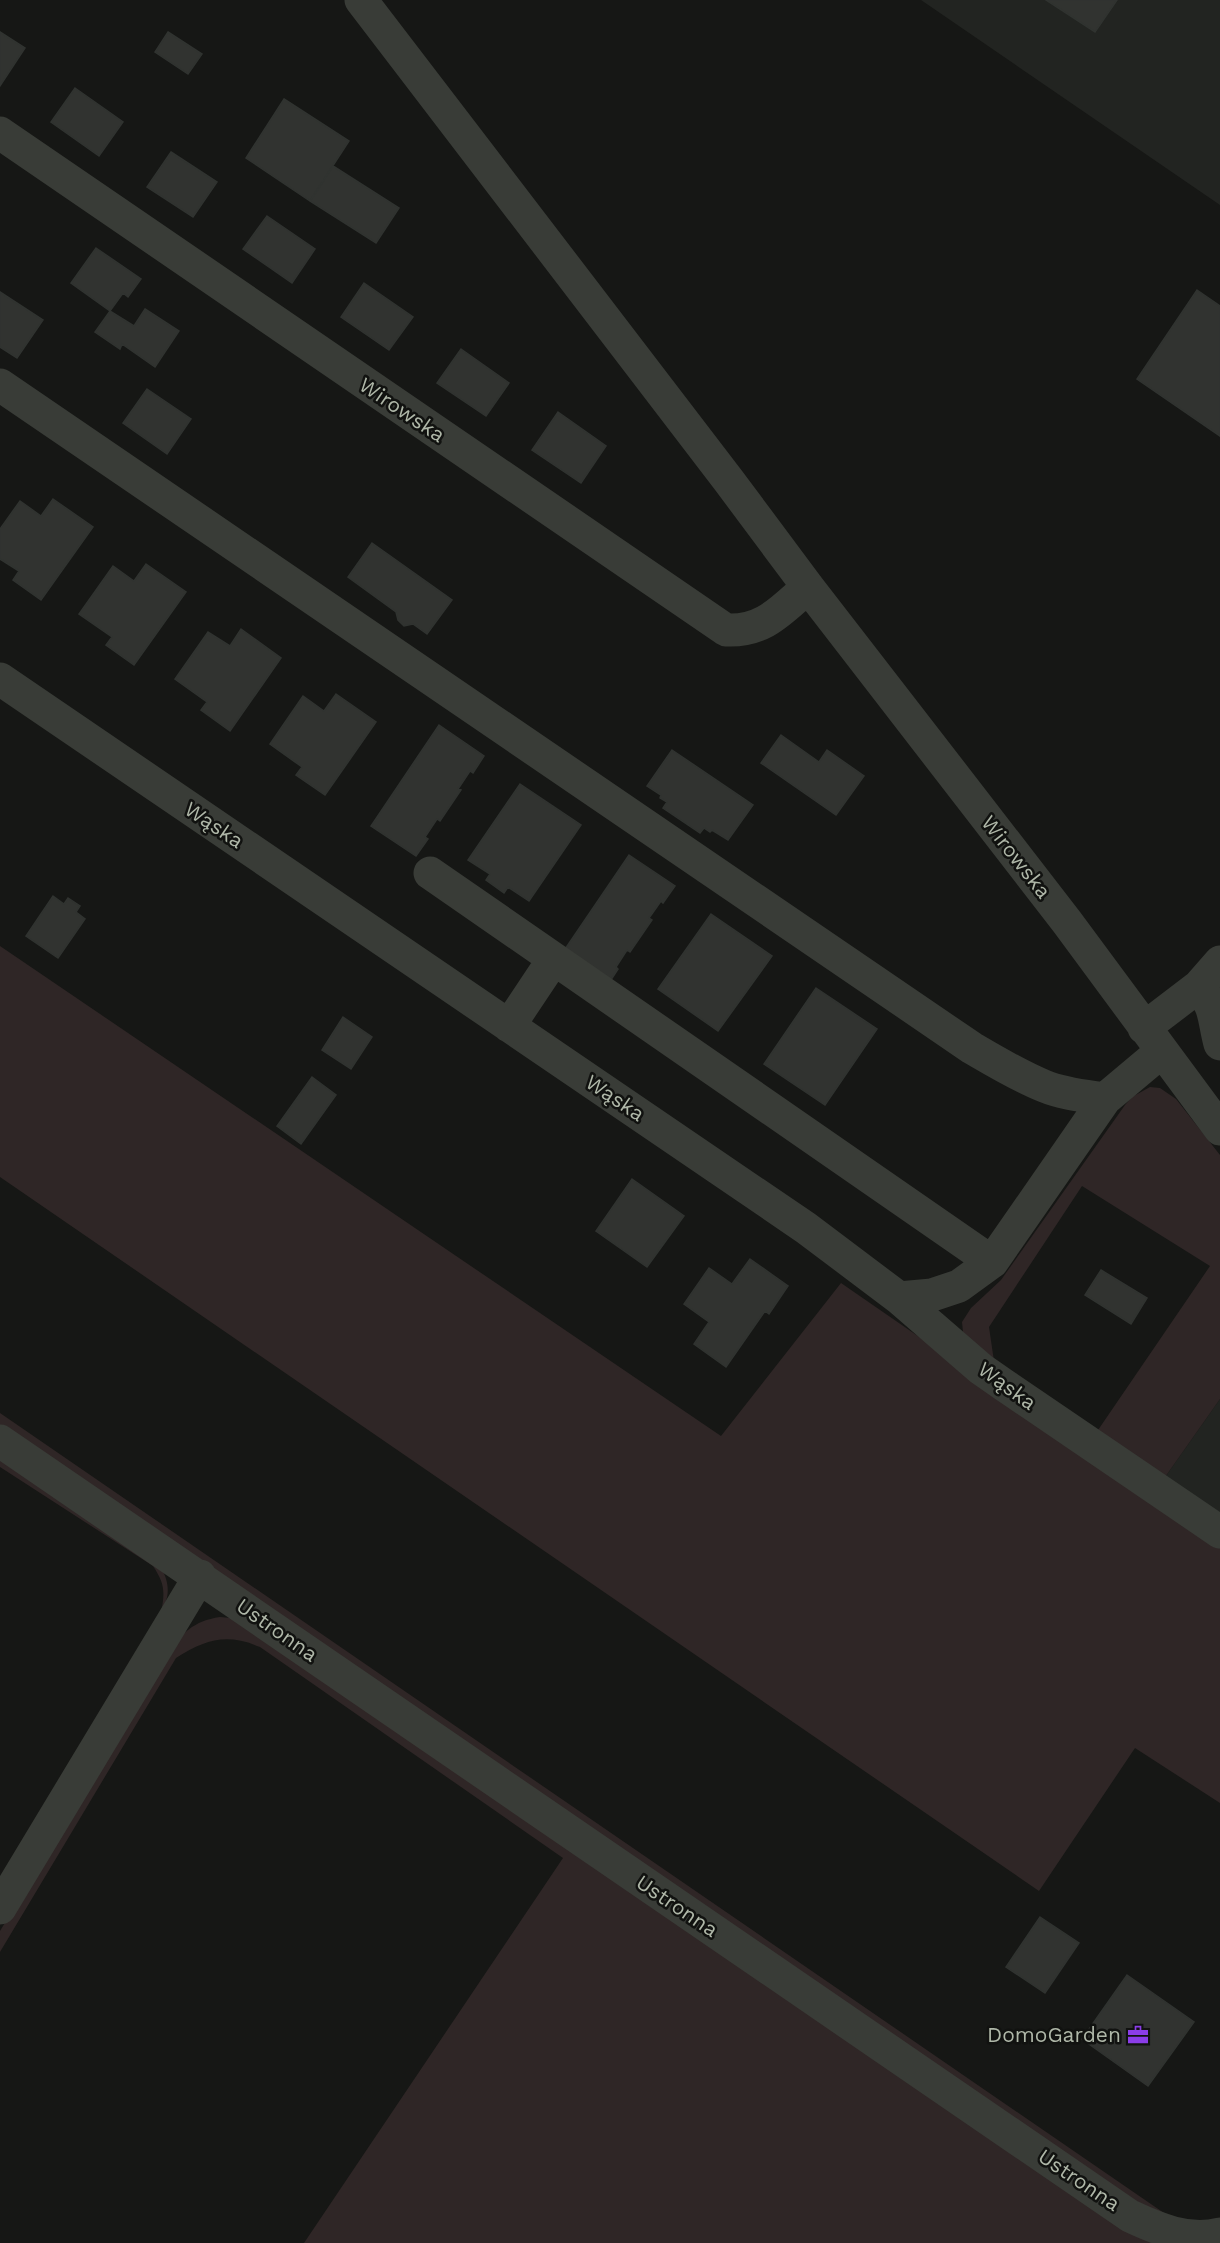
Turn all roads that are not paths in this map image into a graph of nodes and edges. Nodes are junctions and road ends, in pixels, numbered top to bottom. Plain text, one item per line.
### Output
1 (361, 0) edge
2 (0, 134) edge
3 (0, 385) edge
4 (808, 587) junction
5 (0, 679) edge
6 (430, 873) dead end
7 (553, 960) junction
8 (1210, 974) edge
9 (509, 1026) junction
10 (1153, 1040) junction
11 (1220, 1044) edge
12 (1105, 1099) junction
13 (1220, 1129) edge
14 (992, 1262) junction
15 (899, 1298) junction
16 (0, 1441) edge
17 (1220, 1532) edge
18 (200, 1576) junction
19 (0, 1908) edge
20 (1220, 2234) edge

1 - 4 street, Wirowska
2 - 4 street, Wirowska
3 - 12 street
4 - 10 street, Wirowska
5 - 9 street, Wąska
6 - 7 street
7 - 9 street
7 - 14 street
8 - 10 street
8 - 11 street
9 - 15 street, Wąska
10 - 12 street
10 - 13 street, Wirowska
12 - 14 street
14 - 15 street
15 - 17 street, Wąska
16 - 18 street, Ustronna
18 - 19 street
18 - 20 street, Ustronna

